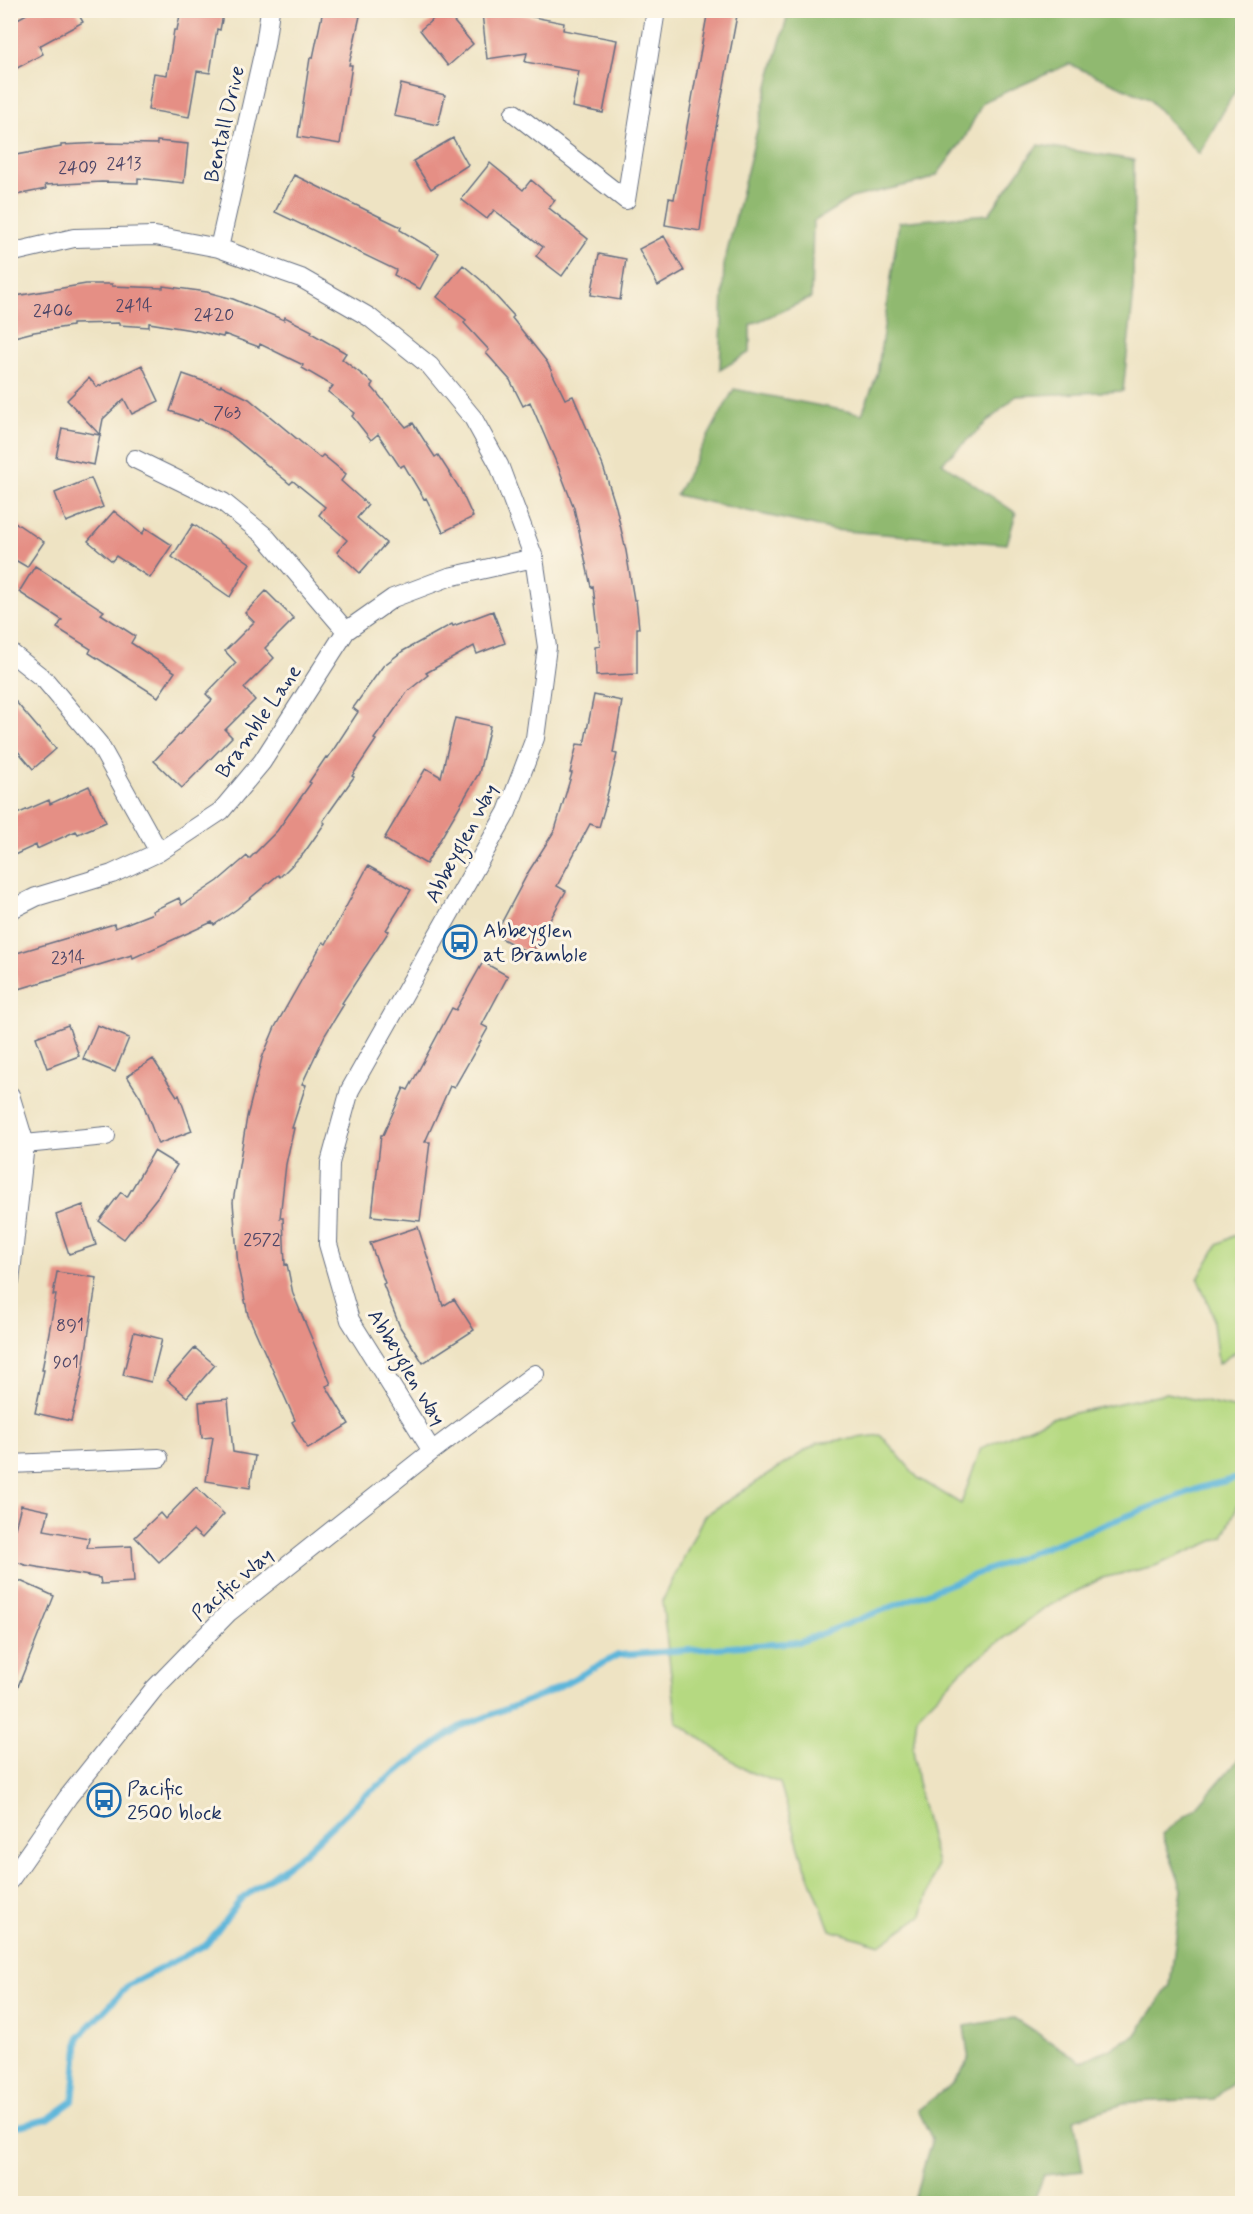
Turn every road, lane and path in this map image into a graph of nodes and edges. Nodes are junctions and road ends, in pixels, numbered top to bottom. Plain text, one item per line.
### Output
1 (270, 10) edge
2 (656, 10) edge
3 (514, 113) dead end
4 (219, 248) junction
5 (10, 253) edge
6 (135, 459) dead end
7 (534, 558) junction
8 (346, 631) junction
9 (10, 652) edge
10 (159, 852) junction
11 (10, 910) edge
12 (10, 1095) edge
13 (106, 1136) dead end
14 (25, 1144) junction
15 (10, 1282) edge
16 (535, 1374) dead end
17 (432, 1451) junction
18 (159, 1458) dead end
19 (10, 1464) edge
20 (10, 1880) edge

1 - 4 street, Bentall Drive
2 - 3 street
4 - 5 street, Abbeyglen Way
4 - 7 street, Abbeyglen Way
6 - 8 street
7 - 8 street, Bramble Lane
7 - 17 street, Abbeyglen Way
8 - 10 street, Bramble Lane
9 - 10 street
10 - 11 street, Bramble Lane
12 - 14 street
13 - 14 street
14 - 15 street
16 - 17 street, Pacific Way
17 - 20 street, Pacific Way
18 - 19 street

